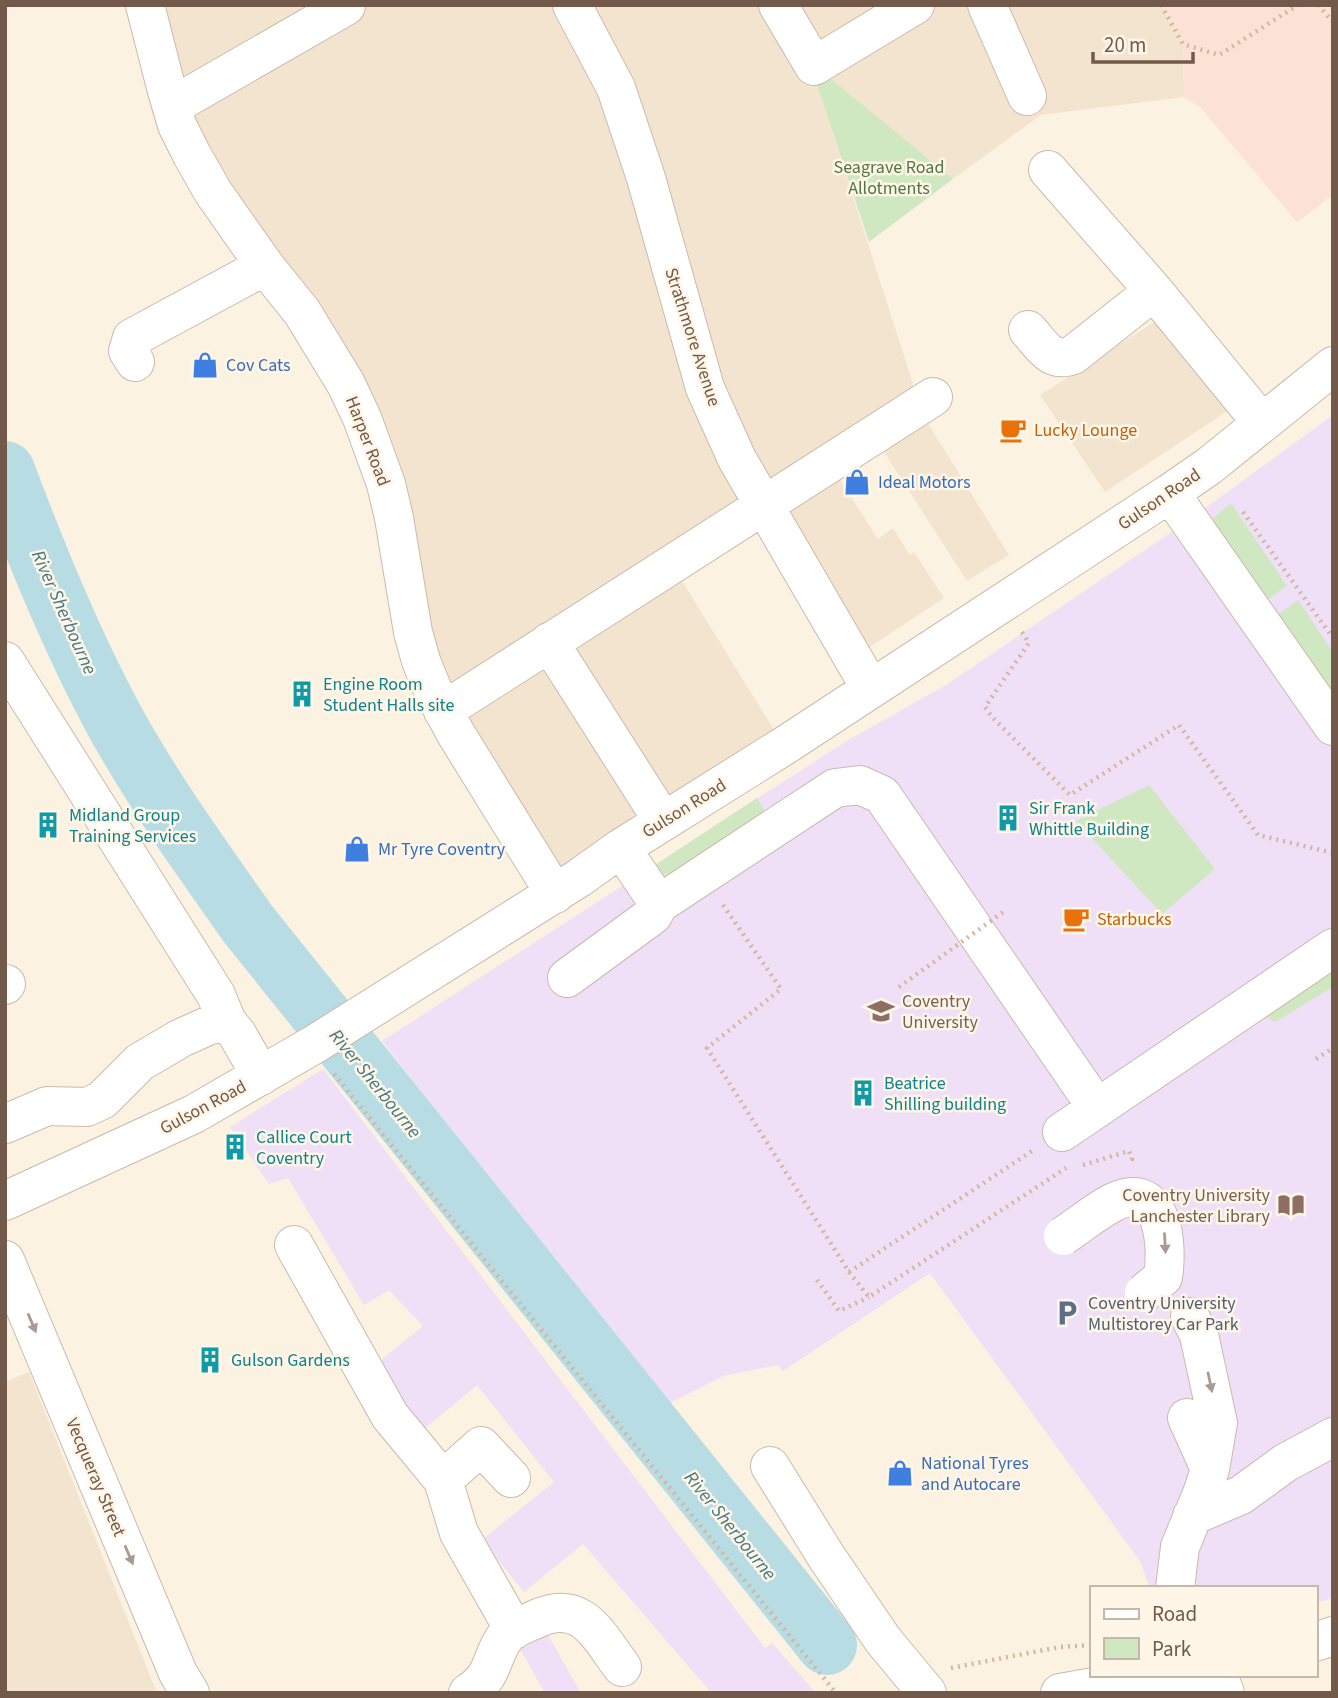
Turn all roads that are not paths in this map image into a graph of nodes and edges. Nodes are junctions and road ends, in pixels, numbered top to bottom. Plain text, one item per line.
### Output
1 (145, 5) edge
2 (572, 5) edge
3 (778, 5) edge
4 (915, 5) edge
5 (346, 6) edge
6 (988, 6) edge
7 (1027, 96) dead end
8 (172, 106) junction
9 (1048, 170) dead end
10 (265, 266) junction
11 (1154, 291) junction
12 (1028, 330) dead end
13 (135, 362) dead end
14 (1333, 366) edge
15 (933, 397) dead end
16 (1262, 423) junction
17 (1170, 493) junction
18 (763, 505) junction
19 (549, 642) junction
20 (5, 662) edge
21 (871, 689) junction
22 (443, 711) junction
23 (1333, 726) edge
24 (663, 821) junction
25 (621, 848) junction
26 (555, 894) junction
27 (659, 904) junction
28 (1333, 948) edge
29 (568, 978) dead end
30 (228, 1022) junction
31 (261, 1076) junction
32 (1097, 1108) junction
33 (5, 1124) edge
34 (1065, 1150) road end
35 (5, 1201) edge
36 (1063, 1236) dead end
37 (293, 1245) dead end
38 (5, 1259) edge
39 (1144, 1293) dead end
40 (1191, 1317) dead end
41 (1187, 1418) dead end
42 (1333, 1437) edge
43 (770, 1466) dead end
44 (1210, 1469) junction
45 (511, 1478) dead end
46 (443, 1480) junction
47 (1192, 1516) junction
48 (1175, 1586) edge
49 (514, 1630) junction
50 (622, 1667) dead end
51 (1199, 1682) edge
52 (925, 1691) edge
53 (190, 1693) edge
54 (468, 1693) edge
55 (1059, 1693) edge

1 - 8 street, Harper Road
2 - 18 street, Strathmore Avenue
3 - 4 street
5 - 8 street
6 - 7 street
8 - 10 street, Harper Road
9 - 11 street
10 - 13 street
10 - 22 street, Harper Road
11 - 12 street
11 - 16 street
14 - 16 street, Gulson Road
15 - 18 street
16 - 17 street, Gulson Road
17 - 21 street, Gulson Road
17 - 23 street
18 - 19 street
18 - 21 street, Strathmore Avenue
19 - 22 street
19 - 24 street
20 - 30 street
21 - 24 street, Gulson Road
22 - 26 street, Harper Road
24 - 25 street, Gulson Road
25 - 26 street, Gulson Road
25 - 27 street
26 - 31 street, Gulson Road
27 - 29 street
27 - 32 street
28 - 32 street
30 - 31 street
30 - 33 street
31 - 35 street, Gulson Road
32 - 34 street
36 -> 39 street, bridge
37 - 46 street
38 -> 53 street, Vecqueray Street
40 -> 44 street
41 - 44 street
42 - 47 street
43 - 52 street
44 - 47 street
45 - 46 street
46 - 49 street
47 - 48 street
49 - 50 street
49 - 54 street
51 - 55 street

